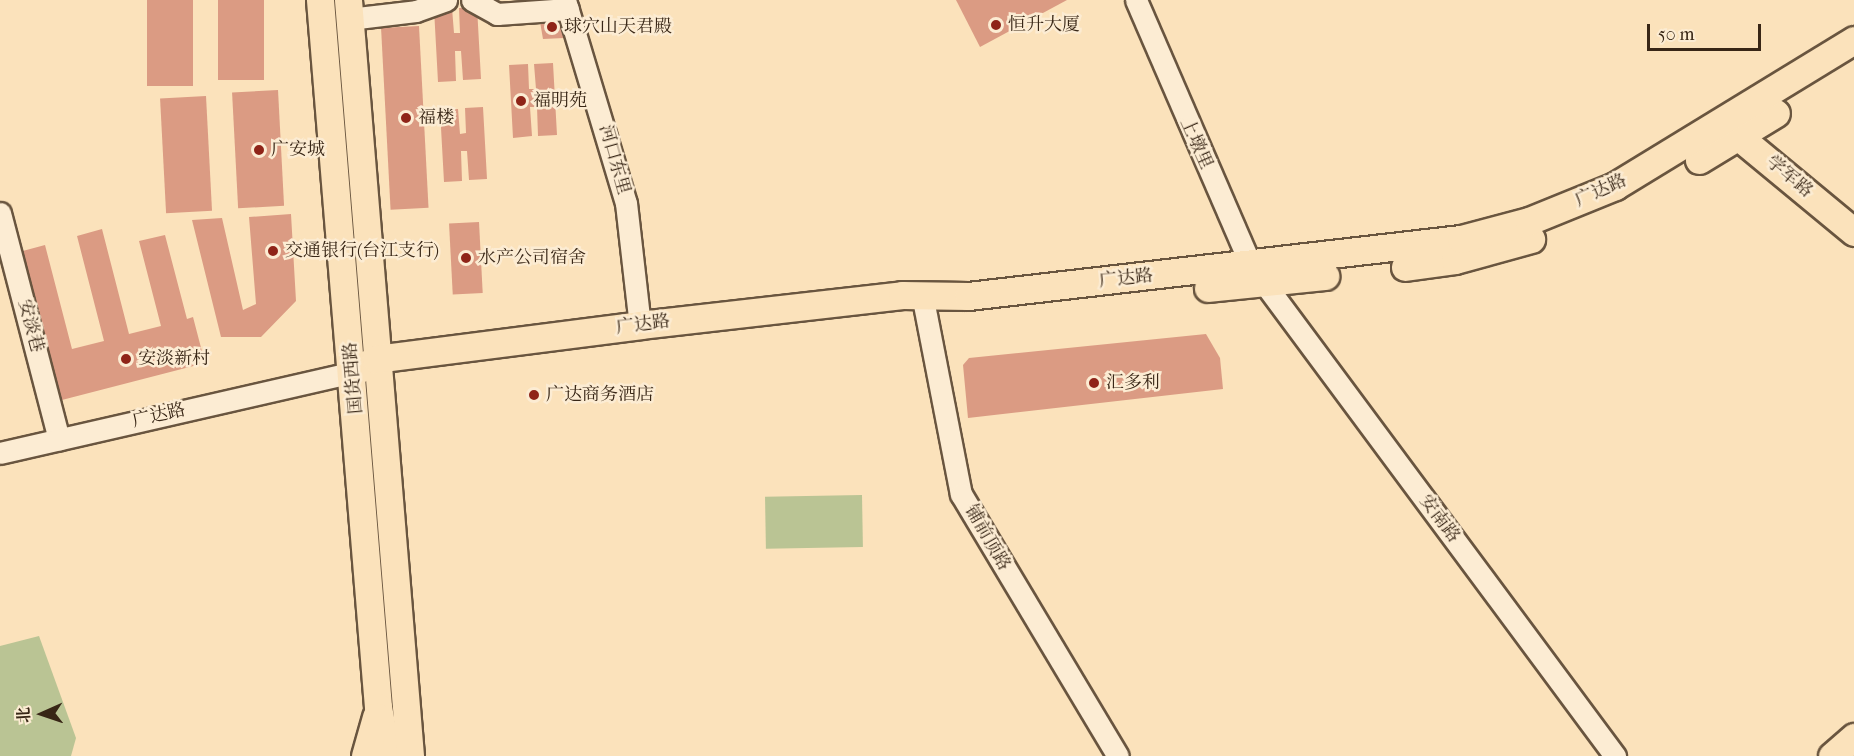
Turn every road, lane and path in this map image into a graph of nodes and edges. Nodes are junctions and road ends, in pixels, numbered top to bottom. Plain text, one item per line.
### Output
1 (320, 0) edge
2 (446, 0) edge
3 (472, 0) edge
4 (1134, 2) edge
5 (566, 4) edge
6 (349, 9) edge
7 (1854, 40) edge
8 (1854, 62) edge
9 (1740, 126) junction
10 (1854, 209) edge
11 (0, 213) edge
12 (1854, 232) edge
13 (1256, 273) junction
14 (923, 303) junction
15 (639, 325) junction
16 (368, 368) junction
17 (59, 439) junction
18 (0, 453) edge
19 (378, 707) junction
20 (405, 712) junction
21 (1854, 737) edge
22 (365, 756) edge
23 (387, 756) edge
24 (410, 756) edge
25 (430, 756) edge
26 (1118, 756) edge
27 (1615, 756) edge
28 (1832, 756) edge

1 - 16 main road, 国货西路
2 - 6 street
3 - 5 street
4 - 13 street, 上墩里
5 - 15 street, 河口东里
6 - 16 main road, 国货西路
7 - 9 main road, 广达路
8 - 9 main road, 广达路
9 - 10 main road, 学军路
9 - 12 main road, 学军路
9 - 13 main road, 广达路
11 - 17 street, 安淡巷
13 - 14 main road, 广达路
13 - 27 street, 安南路
14 - 15 main road, 广达路
14 - 16 main road, 广达路
14 - 26 street, 铺前顶路
15 - 16 main road, 广达路
16 - 17 street, 广达路
16 - 19 main road, 国货西路
16 - 20 main road, 国货西路
17 - 18 street, 广达路
19 - 22 main road
19 - 23 main road, 国货西路
20 - 24 main road, 国货西路
20 - 25 main road
21 - 28 main road

